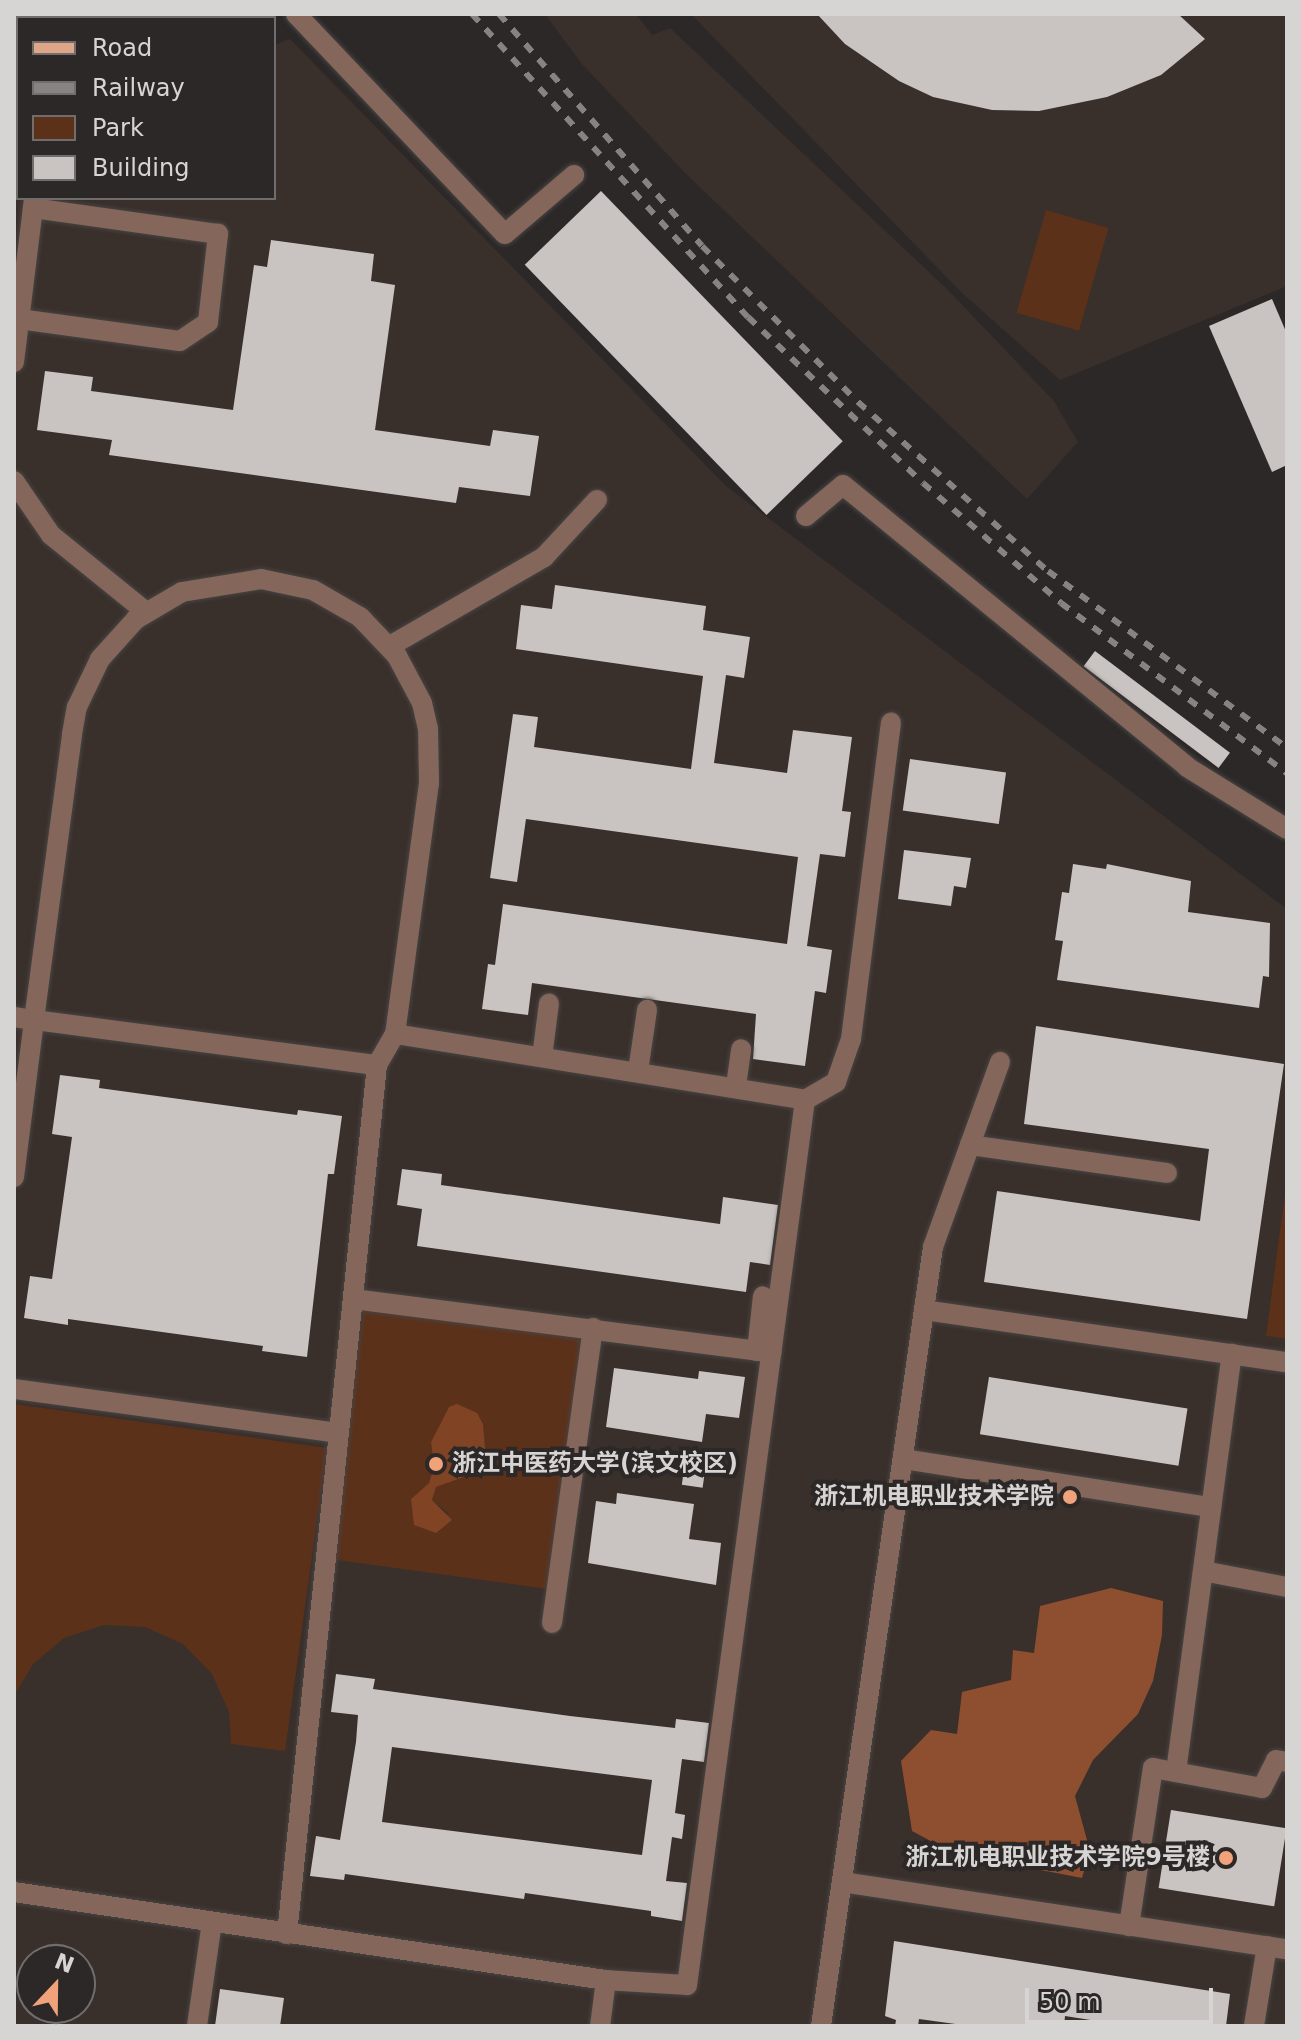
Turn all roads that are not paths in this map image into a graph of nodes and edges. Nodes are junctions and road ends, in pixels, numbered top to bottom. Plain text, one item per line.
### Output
1 (296, 14) edge
2 (574, 175) dead end
3 (34, 203) edge
4 (19, 319) junction
5 (14, 362) edge
6 (14, 481) edge
7 (597, 500) dead end
8 (806, 516) dead end
9 (146, 612) junction
10 (390, 646) junction
11 (891, 723) dead end
12 (1287, 829) edge
13 (549, 1003) dead end
14 (647, 1010) dead end
15 (24, 1018) edge
16 (395, 1034) junction
17 (741, 1049) dead end
18 (542, 1057) junction
19 (1000, 1062) dead end
20 (377, 1065) junction
21 (638, 1071) junction
22 (20, 1084) edge
23 (736, 1086) junction
24 (805, 1100) junction
25 (970, 1145) junction
26 (1167, 1173) dead end
27 (14, 1177) edge
28 (763, 1296) dead end
29 (353, 1299) junction
30 (924, 1310) junction
31 (593, 1328) junction
32 (764, 1352) junction
33 (1232, 1354) junction
34 (1287, 1362) edge
35 (14, 1389) edge
36 (339, 1433) junction
37 (903, 1459) junction
38 (1211, 1507) junction
39 (1203, 1571) junction
40 (1287, 1587) edge
41 (552, 1623) dead end
42 (1287, 1762) edge
43 (1176, 1772) junction
44 (842, 1882) junction
45 (14, 1892) edge
46 (212, 1922) junction
47 (1129, 1926) junction
48 (287, 1934) junction
49 (1277, 1948) edge
50 (606, 1980) junction
51 (197, 2026) edge
52 (600, 2026) edge
53 (821, 2026) edge
54 (1254, 2026) edge

1 - 2 street
3 - 4 street
3 - 4 street
4 - 5 street
6 - 9 street
7 - 10 street
8 - 12 street
9 - 10 street
9 - 15 street
10 - 16 street
11 - 24 street
13 - 18 street
14 - 21 street
15 - 20 street
15 - 22 street
16 - 18 street
16 - 20 street
17 - 23 street
18 - 21 street
19 - 25 street
20 - 29 street
21 - 23 street
22 - 27 street
23 - 24 street
24 - 32 street
25 - 26 street
25 - 30 street
28 - 32 street
29 - 31 street
29 - 36 street
30 - 33 street
30 - 37 street
31 - 32 street
31 - 41 street
32 - 50 street
33 - 34 street
33 - 38 street
35 - 36 street
36 - 48 street
37 - 38 street
37 - 44 street
38 - 39 street
39 - 40 street
39 - 43 street
42 - 43 street
43 - 47 street
44 - 47 street
44 - 53 street
45 - 46 street
46 - 48 street
46 - 51 street
47 - 49 street
48 - 50 street
49 - 54 street
50 - 52 street

